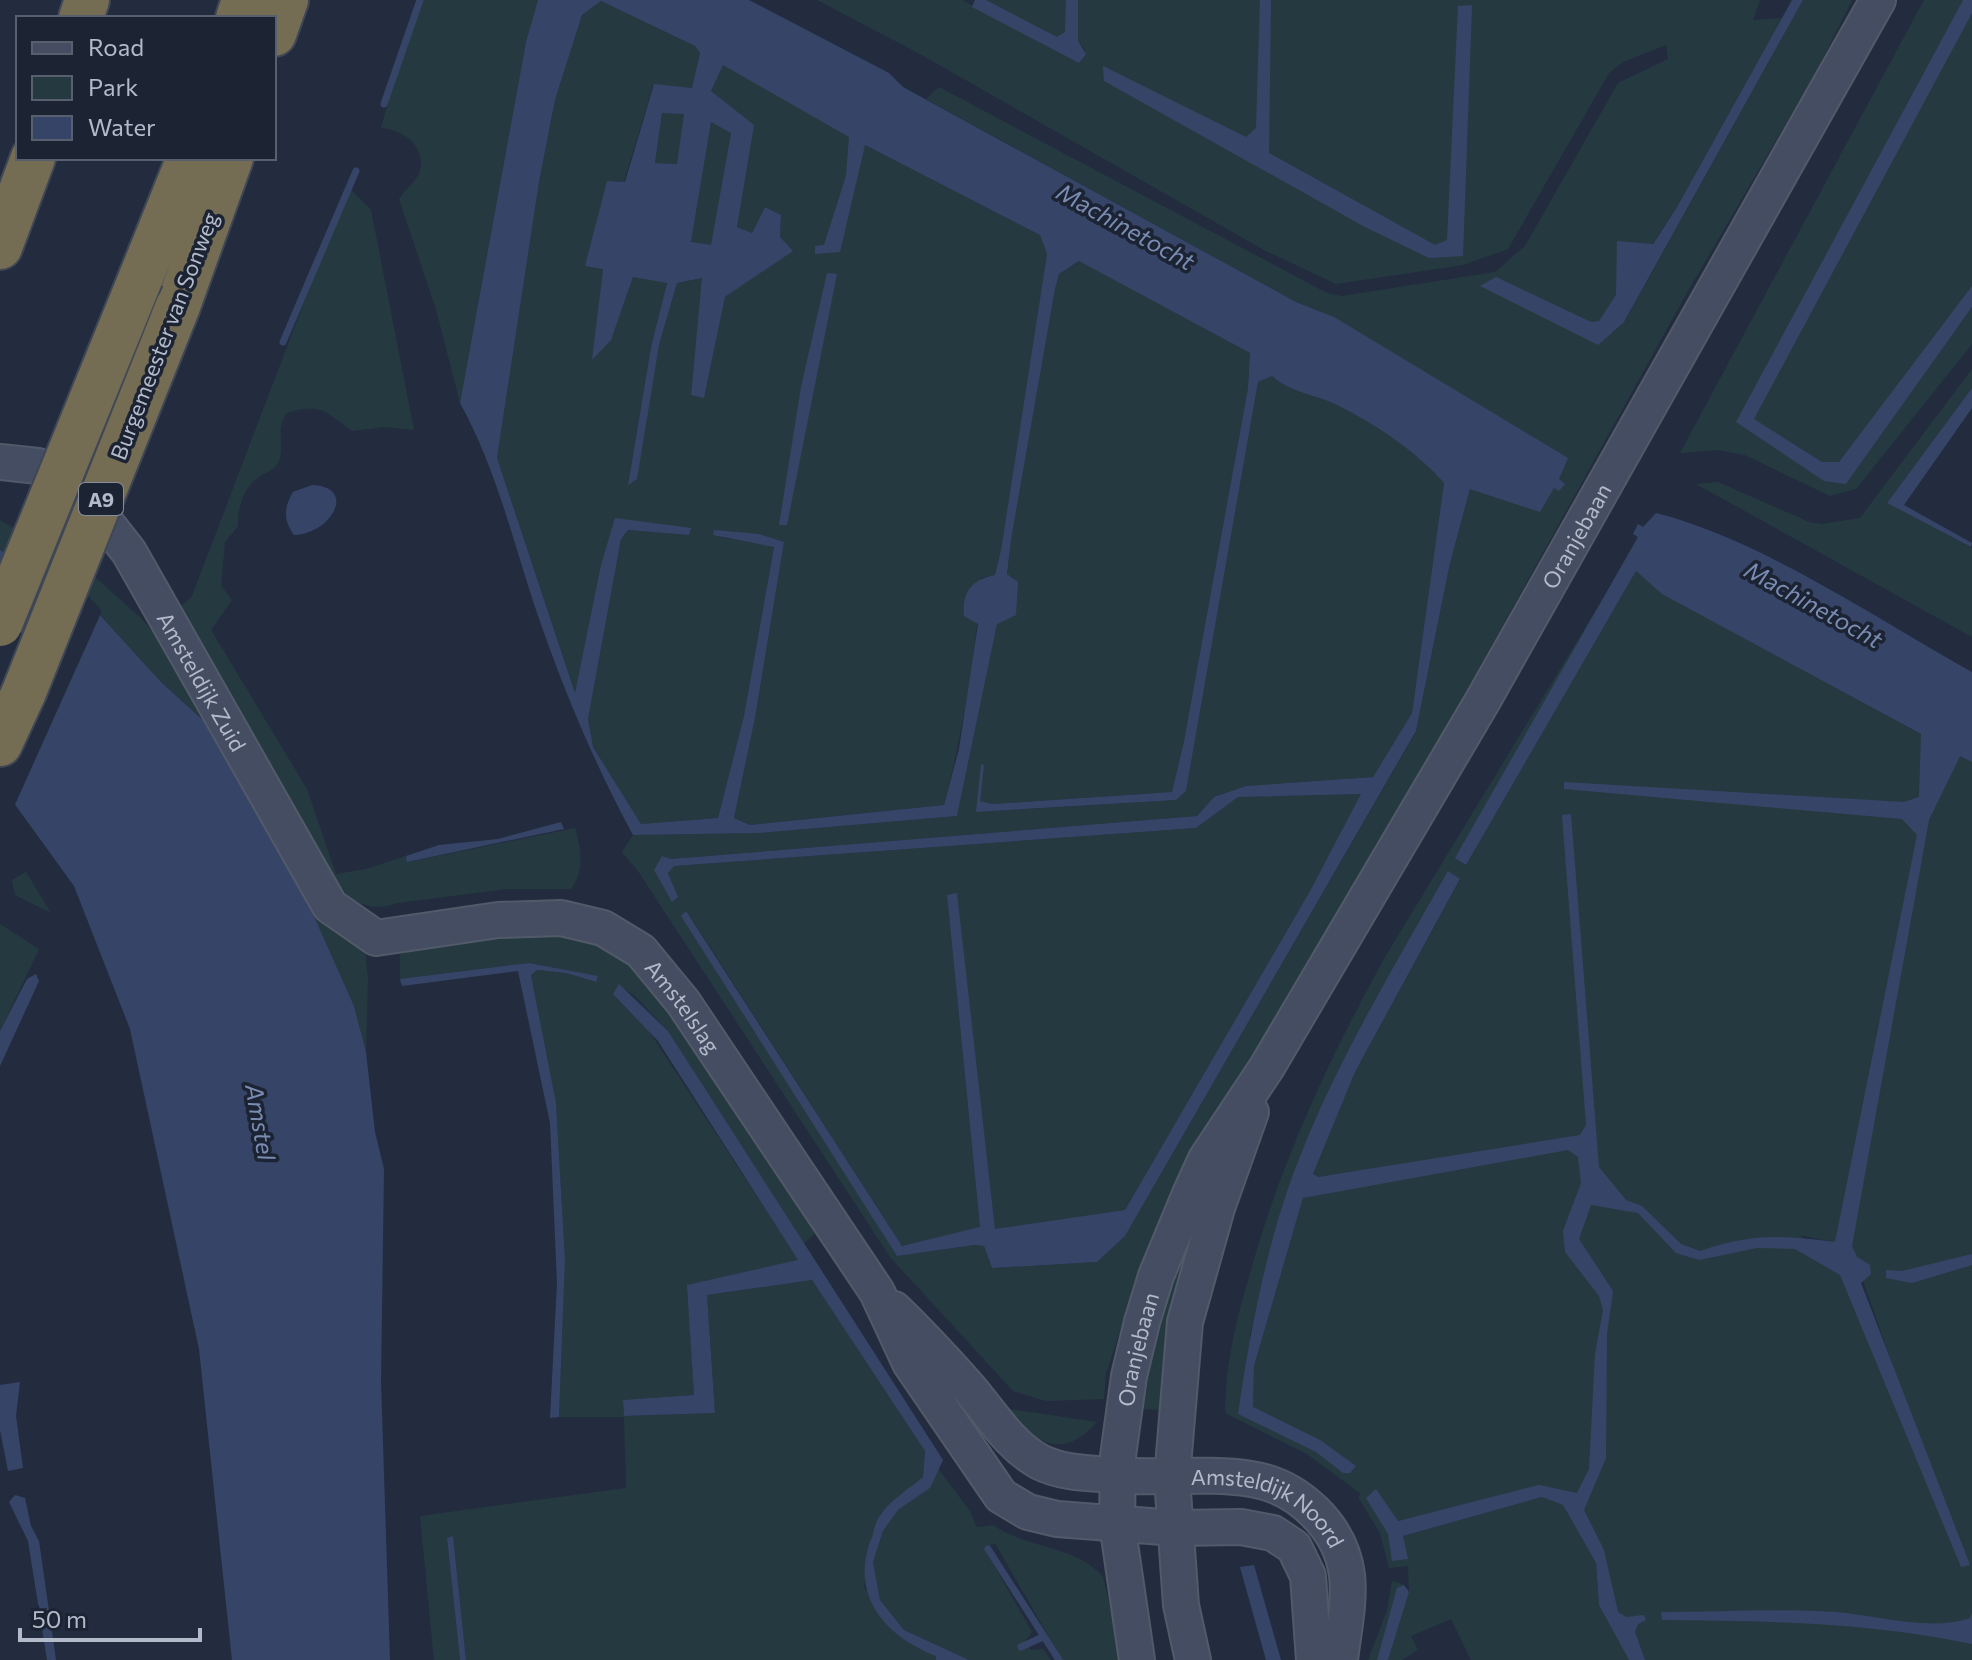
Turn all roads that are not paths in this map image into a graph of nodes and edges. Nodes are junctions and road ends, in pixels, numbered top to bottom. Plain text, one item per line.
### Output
1 (286, 0) edge
2 (1878, 0) edge
3 (276, 28) edge
4 (32, 160) edge
5 (188, 160) edge
6 (230, 160) edge
7 (0, 247) edge
8 (0, 462) edge
9 (0, 624) edge
10 (0, 744) edge
11 (376, 938) joint
12 (1267, 1067) junction
13 (877, 1292) junction
14 (1118, 1475) junction
15 (1172, 1478) junction
16 (1117, 1523) junction
17 (1176, 1528) junction
18 (1137, 1660) edge
19 (1193, 1660) edge
20 (1314, 1660) edge
21 (1340, 1660) edge

1 - 3 highway
2 - 12 street, Oranjebaan
4 - 7 highway
5 - 9 highway, Burgemeester van Sonweg / A9, bridge
6 - 10 highway, Burgemeester van Sonweg / A9, bridge
8 - 11 street, Amsteldijk Zuid
11 - 13 street, Amstelslag
12 - 14 street, Oranjebaan
12 - 15 street, Oranjebaan
13 - 14 street, Amstelslag
13 - 16 street, Amstelslag
14 - 15 street, Amsteldijk Noord
14 - 16 street, Oranjebaan
15 - 17 street, Oranjebaan
15 - 21 street, Amsteldijk Noord
16 - 17 street, Amsteldijk Noord
16 - 18 street, Oranjebaan
17 - 19 street, Oranjebaan
17 - 20 street, Amsteldijk Noord

